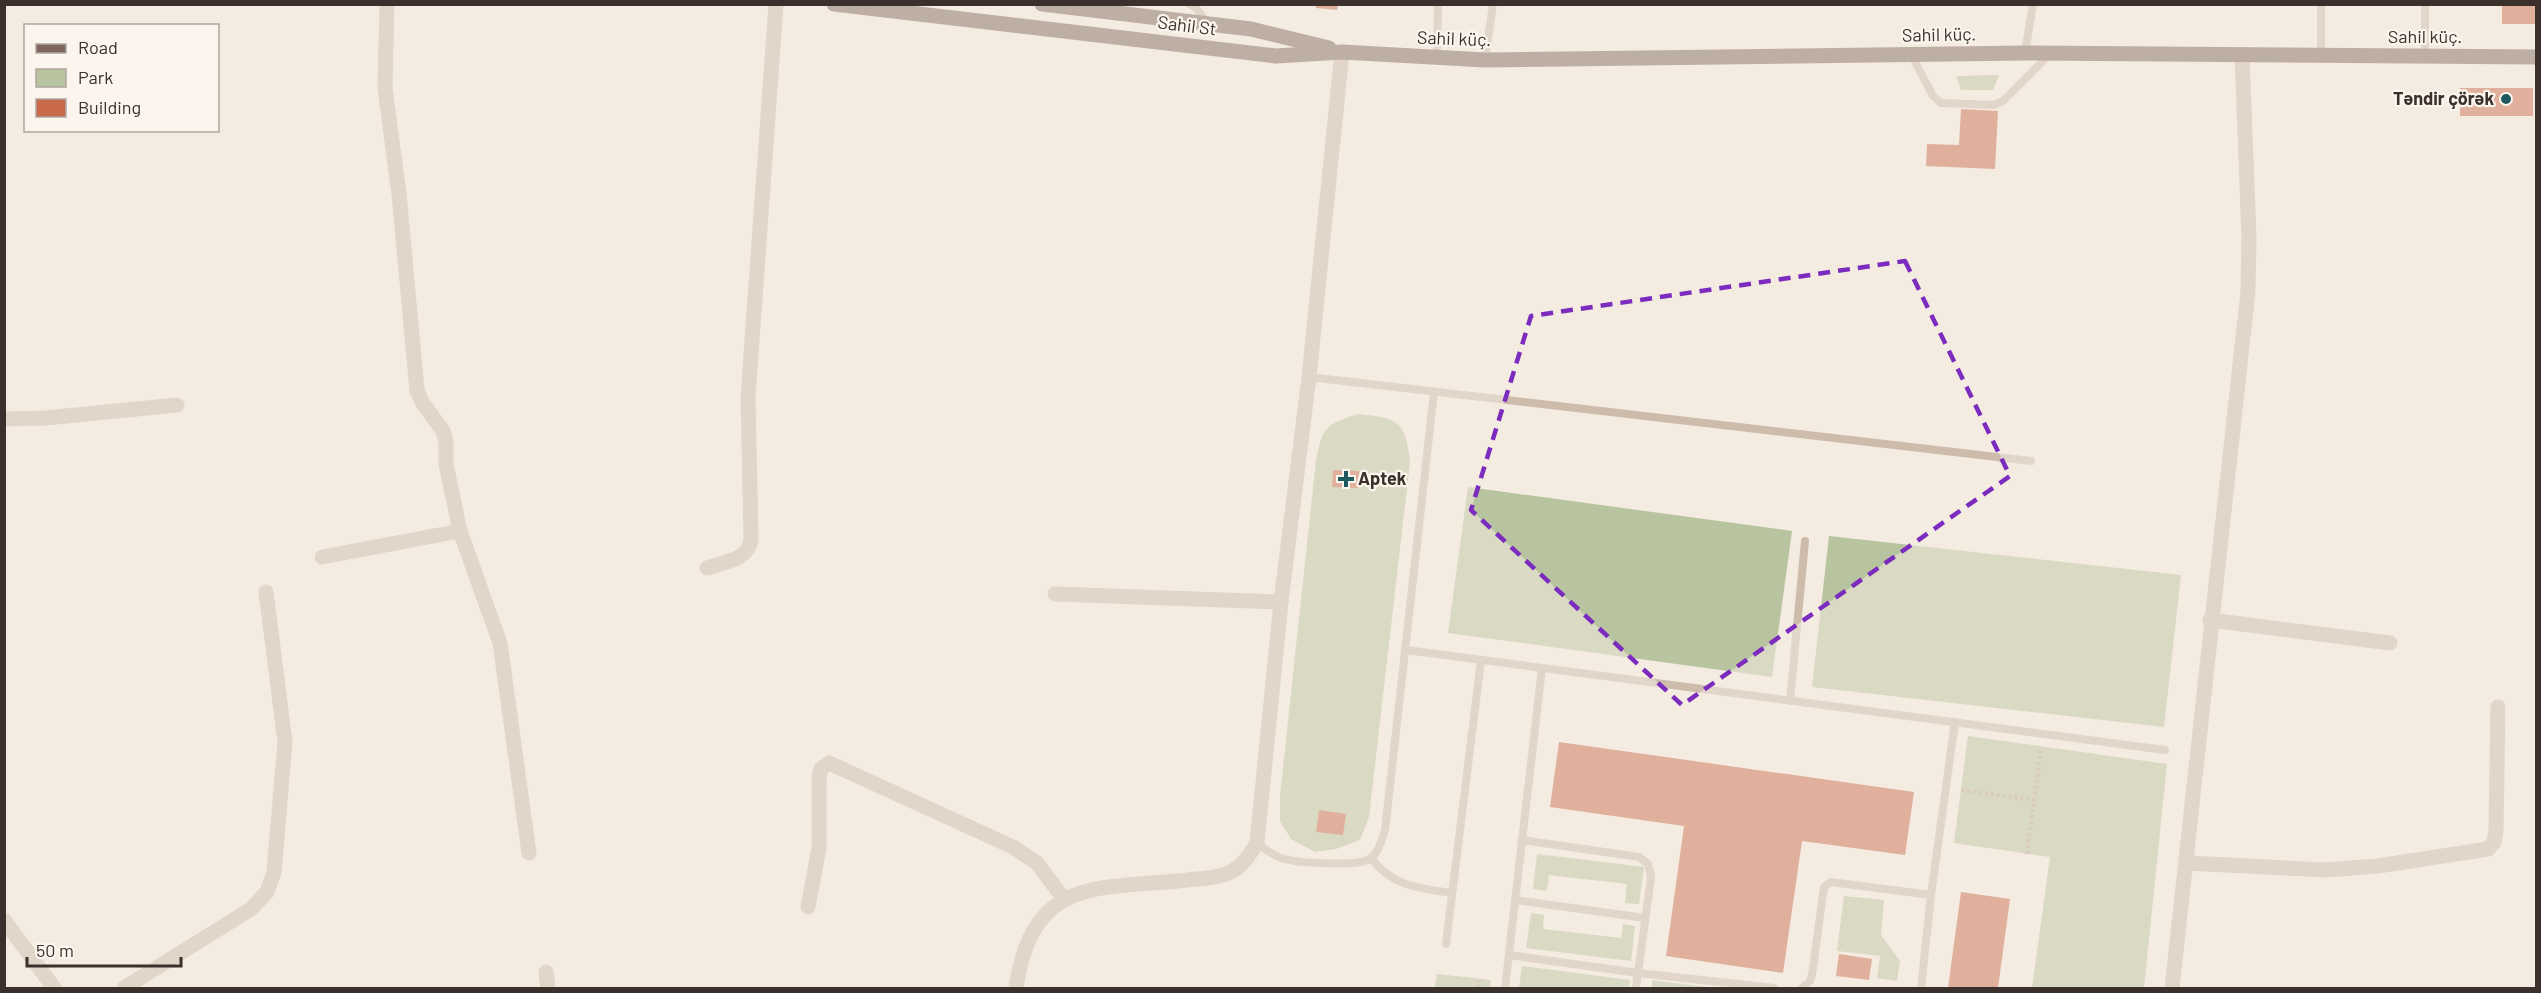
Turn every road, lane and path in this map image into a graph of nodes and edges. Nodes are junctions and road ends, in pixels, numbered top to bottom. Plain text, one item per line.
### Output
1 (387, 4) edge
2 (776, 4) edge
3 (834, 4) edge
4 (1042, 4) edge
5 (1189, 4) edge
6 (1438, 4) edge
7 (1493, 4) edge
8 (2034, 4) edge
9 (2321, 4) edge
10 (2425, 4) edge
11 (1209, 24) junction
12 (1342, 52) junction
13 (2025, 53) junction
14 (1911, 54) junction
15 (2049, 54) junction
16 (2242, 55) junction
17 (2321, 56) junction
18 (2425, 56) junction
19 (2536, 57) edge
20 (1437, 59) junction
21 (1485, 60) junction
22 (1309, 377) junction
23 (1434, 392) junction
24 (177, 405) dead end
25 (4, 419) edge
26 (2031, 461) dead end
27 (460, 531) junction
28 (1805, 541) dead end
29 (322, 557) dead end
30 (707, 567) dead end
31 (266, 592) dead end
32 (1054, 594) dead end
33 (1281, 602) junction
34 (2211, 620) junction
35 (2390, 643) dead end
36 (1406, 650) junction
37 (1481, 660) junction
38 (1542, 668) junction
39 (1790, 701) junction
40 (2498, 707) dead end
41 (1955, 722) junction
42 (2041, 746) dead end
43 (2165, 750) dead end
44 (1961, 790) dead end
45 (2034, 800) junction
46 (1522, 840) junction
47 (1257, 843) junction
48 (529, 853) dead end
49 (2026, 854) dead end
50 (1371, 858) junction
51 (2187, 863) junction
52 (1452, 893) junction
53 (1931, 895) junction
54 (1064, 899) junction
55 (1515, 900) junction
56 (808, 907) dead end
57 (1645, 918) junction
58 (4, 920) edge
59 (1446, 944) dead end
60 (1509, 955) junction
61 (546, 972) dead end
62 (1638, 973) junction
63 (1479, 980) dead end
64 (54, 988) edge
65 (124, 988) edge
66 (548, 988) edge
67 (1016, 988) edge
68 (1478, 988) edge
69 (1505, 988) edge
70 (1636, 988) edge
71 (1774, 988) edge
72 (1802, 988) edge
73 (1921, 988) edge
74 (2172, 988) edge

1 - 27 street
2 - 30 street
3 - 12 main road, Sahil St
4 - 11 main road, Sahil St
5 - 11 lane
6 - 20 lane
7 - 21 lane
8 - 13 lane
9 - 17 lane
10 - 18 lane
11 - 12 main road, Sahil St
12 - 20 main road, Sahil küç.
12 - 22 street
13 - 14 main road, Sahil küç.
13 - 15 main road, Sahil küç.
14 - 15 lane
14 - 21 main road, Sahil küç.
15 - 16 main road, Sahil küç.
16 - 17 main road, Sahil küç.
16 - 34 street
17 - 18 main road, Sahil küç.
18 - 19 main road, Sahil küç.
20 - 21 main road, Sahil küç.
22 - 23 lane
22 - 33 street
23 - 26 lane
23 - 36 lane
24 - 25 street
27 - 29 street
27 - 48 street
28 - 39 lane
31 - 65 street
32 - 33 street
33 - 47 street
34 - 35 street
34 - 51 street
36 - 37 lane
36 - 50 lane
37 - 38 lane
37 - 52 lane
38 - 39 lane
38 - 46 lane
39 - 41 lane
40 - 51 street
41 - 43 lane
41 - 53 lane
42 - 45 path
44 - 45 path
45 - 49 path
46 - 55 lane
46 - 57 lane
47 - 50 lane
47 - 54 street
50 - 52 lane
51 - 74 street
52 - 59 lane
53 - 72 lane
53 - 73 lane
54 - 56 street
54 - 67 street
55 - 57 lane
55 - 60 lane
57 - 62 lane
58 - 64 street
60 - 62 lane
60 - 69 lane
61 - 66 street
62 - 70 lane
62 - 71 lane
63 - 68 path

